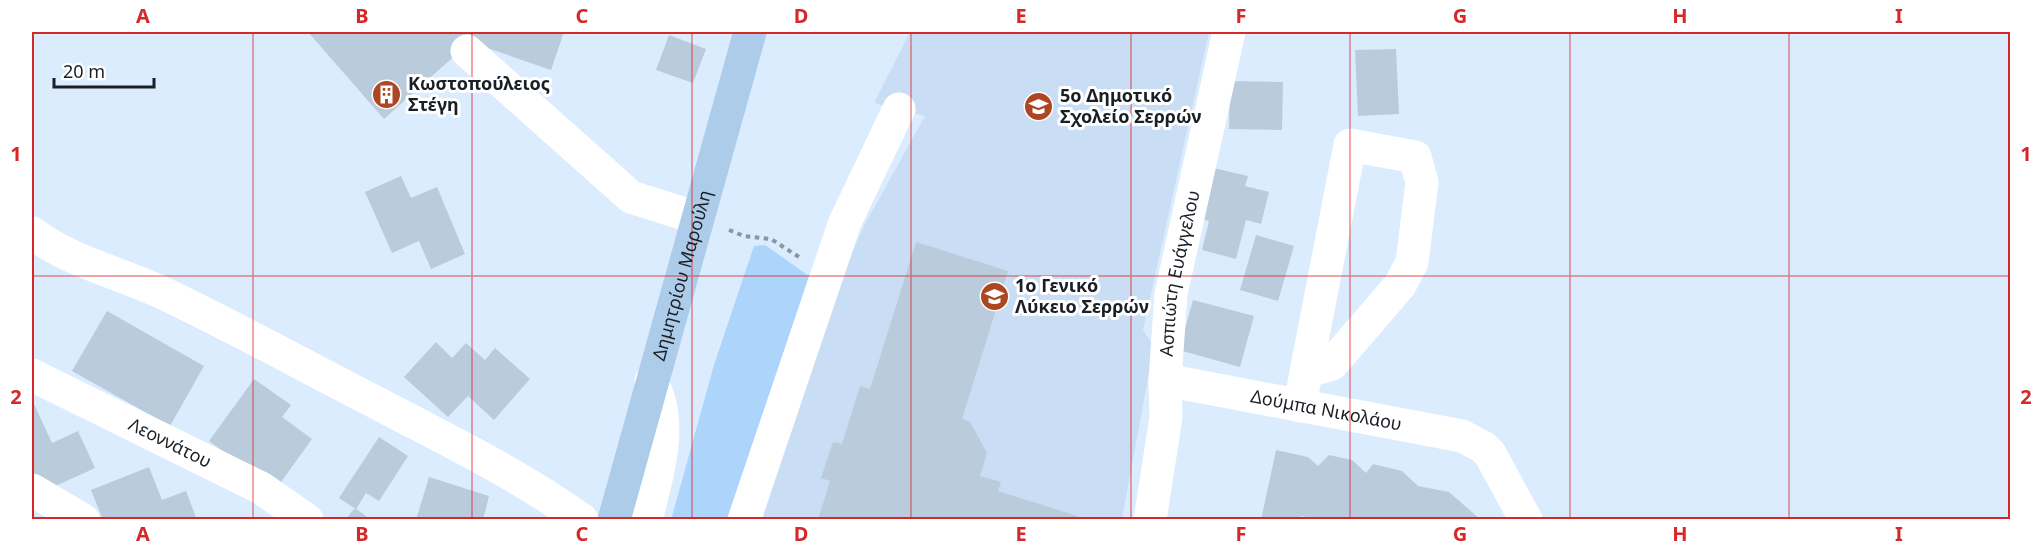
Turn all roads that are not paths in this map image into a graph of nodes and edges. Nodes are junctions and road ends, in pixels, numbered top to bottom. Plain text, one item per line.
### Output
1 (750, 32) edge
2 (1229, 32) edge
3 (467, 51) dead end
4 (899, 109) dead end
5 (698, 218) junction
6 (32, 233) edge
7 (1306, 372) junction
8 (32, 375) edge
9 (1165, 380) junction
10 (651, 381) junction
11 (1300, 406) junction
12 (32, 490) edge
13 (83, 519) edge
14 (307, 519) edge
15 (582, 519) edge
16 (614, 519) edge
17 (646, 519) edge
18 (744, 519) edge
19 (1150, 519) edge
20 (1526, 519) edge

1 - 5 main road, Δημητρίου Μαρούλη
2 - 9 street, Ασπιώτη Ευάγγελου
3 - 5 street
4 - 18 street
5 - 10 main road, Δημητρίου Μαρούλη
6 - 15 street
7 - 7 street
7 - 11 street
8 - 14 street, Λεοννάτου
9 - 11 street, Δούμπα Νικολάου
9 - 19 street, Ασπιώτη Ευάγγελου
10 - 16 main road, Δημητρίου Μαρούλη
10 - 17 street
11 - 20 street, Δούμπα Νικολάου
12 - 13 street

